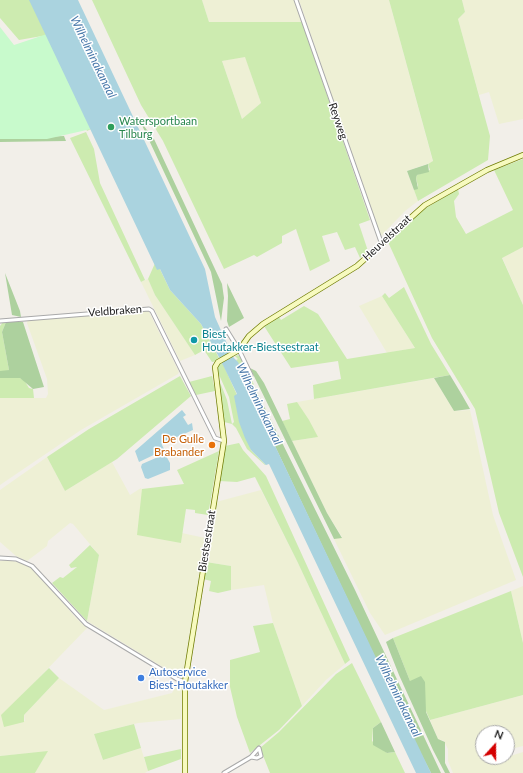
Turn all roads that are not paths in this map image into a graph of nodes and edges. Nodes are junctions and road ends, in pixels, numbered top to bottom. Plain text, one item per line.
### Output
1 (296, 0) edge
2 (523, 155) edge
3 (380, 242) dead end
4 (0, 321) edge
5 (226, 329) dead end
6 (256, 329) joint
7 (239, 350) junction
8 (251, 375) dead end
9 (224, 441) junction
10 (0, 558) edge
11 (185, 682) junction
12 (251, 757) dead end
13 (185, 773) edge
14 (224, 773) edge

1 - 3 street, Reyweg
2 - 6 street, Heuvelstraat
4 - 9 street, Veldbraken
5 - 7 street
6 - 7 street, Biestsestraat
7 - 8 street
7 - 9 street, Biestsestraat
9 - 11 street, Biestsestraat
10 - 11 street
11 - 13 street, Biestsestraat
12 - 14 street

